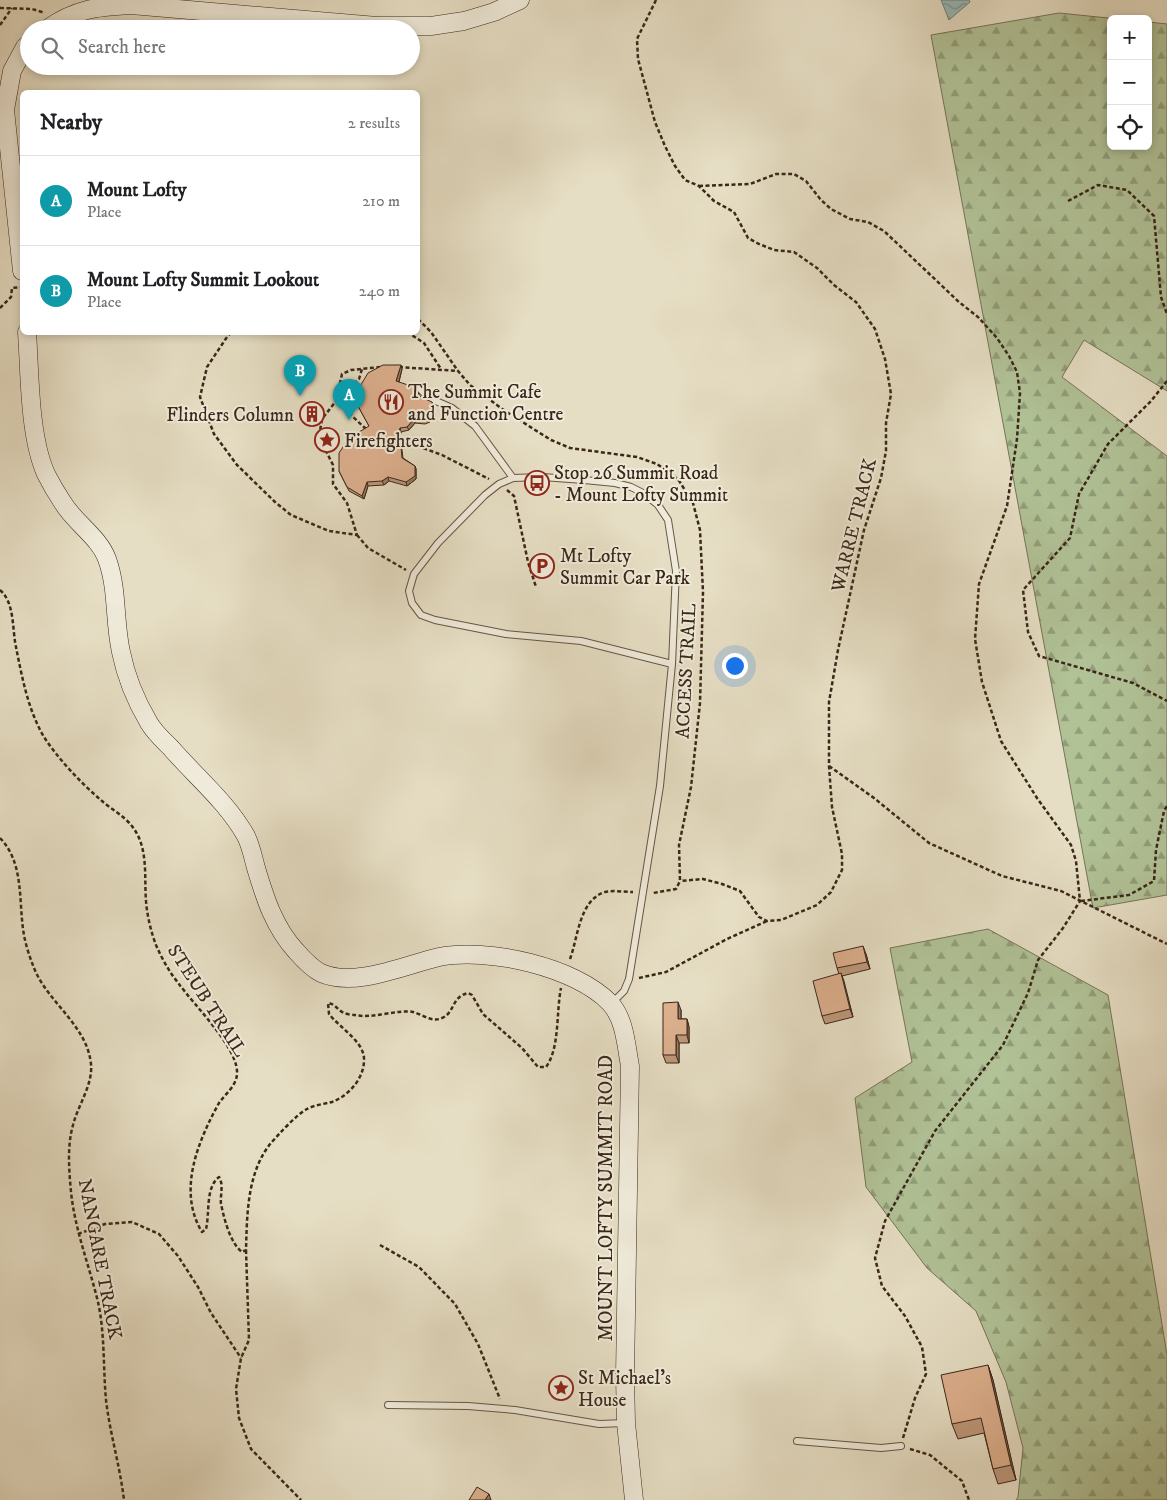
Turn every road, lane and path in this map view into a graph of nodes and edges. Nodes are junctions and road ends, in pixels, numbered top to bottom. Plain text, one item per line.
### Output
1 (520, 0) edge
2 (656, 0) edge
3 (0, 8) edge
4 (12, 8) junction
5 (63, 17) junction
6 (59, 20) edge
7 (307, 20) edge
8 (0, 25) edge
9 (420, 26) edge
10 (20, 56) edge
11 (699, 186) junction
12 (1068, 201) dead end
13 (20, 251) edge
14 (20, 287) edge
15 (0, 308) edge
16 (1167, 314) edge
17 (420, 322) edge
18 (27, 335) edge
19 (228, 335) edge
20 (412, 335) edge
21 (390, 367) edge
22 (398, 367) edge
23 (441, 368) junction
24 (362, 369) junction
25 (458, 371) junction
26 (359, 379) junction
27 (367, 381) edge
28 (1167, 381) edge
29 (420, 389) dead end
30 (336, 401) junction
31 (372, 431) edge
32 (400, 439) edge
33 (409, 442) dead end
34 (513, 478) junction
35 (357, 535) junction
36 (414, 574) junction
37 (0, 590) edge
38 (672, 664) junction
39 (1167, 701) edge
40 (829, 766) junction
41 (1167, 806) edge
42 (0, 838) edge
43 (680, 881) junction
44 (642, 893) junction
45 (1080, 901) junction
46 (767, 921) junction
47 (1167, 944) edge
48 (629, 979) junction
49 (468, 993) dead end
50 (611, 1004) junction
51 (78, 1234) junction
52 (380, 1246) dead end
53 (246, 1250) junction
54 (241, 1358) junction
55 (388, 1405) dead end
56 (505, 1409) junction
57 (626, 1423) junction
58 (797, 1441) dead end
59 (900, 1446) junction
60 (124, 1500) edge
61 (301, 1500) edge
62 (634, 1500) edge
63 (969, 1500) edge

1 - 9 main road
2 - 11 path, WARRE TRACK
3 - 4 path
4 - 5 path
4 - 8 path
5 - 6 main road
5 - 7 main road
10 - 13 main road
11 - 40 path, WARRE TRACK
11 - 45 path
12 - 16 path
14 - 15 path
17 - 25 path, ACCESS TRAIL
18 - 50 main road, MOUNT LOFTY SUMMIT ROAD
19 - 35 path
20 - 23 path
21 - 24 path
22 - 23 path
23 - 25 path
24 - 26 path
24 - 30 path
25 - 43 path, ACCESS TRAIL
26 - 27 path
26 - 30 path
28 - 39 path
29 - 34 lane
30 - 31 path
30 - 35 path
32 - 33 path
34 - 36 lane
34 - 38 lane
35 - 36 path
36 - 38 lane
37 - 53 path, STEUB TRAIL
38 - 44 lane
40 - 45 path
40 - 46 path, WARRE TRACK
41 - 45 path
42 - 51 path, NANGARE TRACK
43 - 44 path
43 - 46 path
44 - 48 lane
45 - 47 path
45 - 59 path
46 - 48 path, WARRE TRACK
48 - 50 lane
49 - 53 path
50 - 57 main road, MOUNT LOFTY SUMMIT ROAD
51 - 54 path
51 - 60 path, NANGARE TRACK
52 - 56 path
53 - 54 path
54 - 61 path
55 - 56 lane
56 - 57 lane
57 - 62 main road, MOUNT LOFTY SUMMIT ROAD
58 - 59 lane
59 - 63 path

